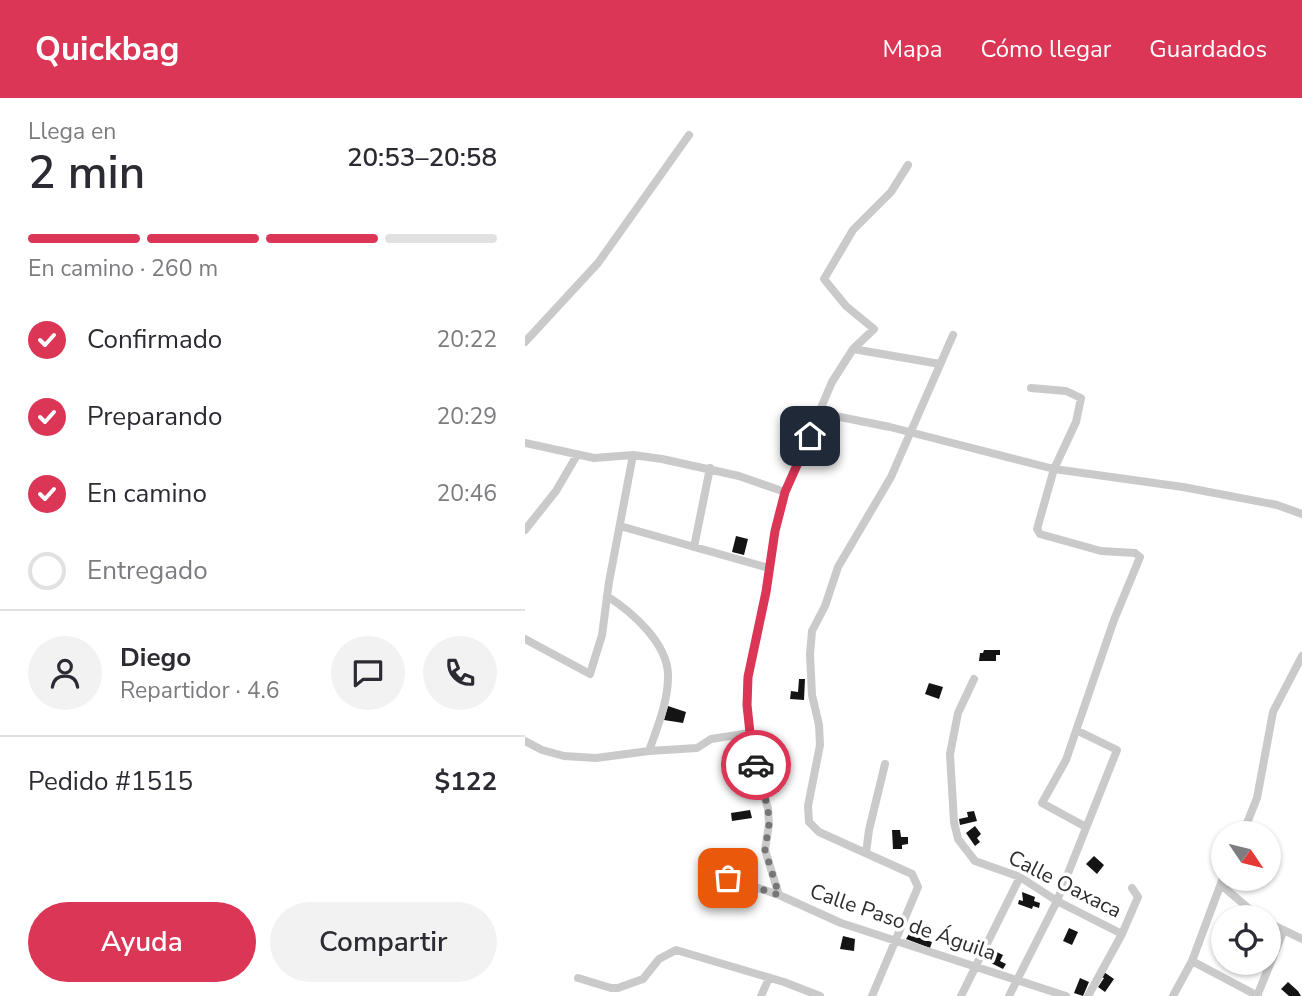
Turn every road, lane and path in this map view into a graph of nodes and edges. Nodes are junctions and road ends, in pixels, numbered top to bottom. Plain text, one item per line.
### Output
1 (689, 135) dead end
2 (908, 165) dead end
3 (953, 335) dead end
4 (525, 342) edge
5 (853, 349) junction
6 (940, 364) junction
7 (1031, 388) dead end
8 (820, 414) junction
9 (911, 432) junction
10 (525, 443) edge
11 (633, 455) junction
12 (577, 456) junction
13 (710, 468) junction
14 (1054, 469) junction
15 (785, 492) junction
16 (1302, 514) edge
17 (620, 526) junction
18 (525, 530) edge
19 (694, 547) junction
20 (769, 568) junction
21 (607, 596) junction
22 (525, 639) edge
23 (1302, 656) edge
24 (974, 679) dead end
25 (1078, 731) junction
26 (750, 733) junction
27 (525, 741) edge
28 (649, 751) junction
29 (885, 764) dead end
30 (1248, 821) edge
31 (1086, 827) junction
32 (866, 853) junction
33 (1020, 877) junction
34 (728, 878) dead end
35 (1132, 888) dead end
36 (1219, 891) edge
37 (1232, 891) edge
38 (779, 895) junction
39 (1057, 901) junction
40 (1246, 905) edge
41 (1281, 928) edge
42 (1285, 930) junction
43 (1122, 934) junction
44 (896, 939) junction
45 (1302, 939) edge
46 (1192, 961) junction
47 (975, 965) junction
48 (578, 978) dead end
49 (769, 978) junction
50 (1018, 981) junction
51 (761, 996) edge
52 (820, 996) edge
53 (872, 996) edge
54 (961, 996) edge
55 (1009, 996) edge
56 (1066, 996) edge
57 (1089, 996) edge
58 (1173, 996) edge
59 (1258, 996) edge

1 - 4 street
2 - 5 street
3 - 6 street
5 - 6 street
5 - 8 street
6 - 9 street
7 - 14 street
8 - 9 street
8 - 15 street
9 - 14 street
9 - 32 street
10 - 12 street
11 - 12 street
11 - 13 street
11 - 17 street
12 - 18 street
13 - 15 street
13 - 19 street
14 - 16 street
14 - 25 street
15 - 20 street
17 - 19 street
17 - 21 street
19 - 20 street
20 - 26 street
21 - 22 street
21 - 28 street
23 - 30 street
24 - 33 street, Calle Oaxaca
25 - 31 street
25 - 31 street
26 - 28 street
26 - 38 street
27 - 28 street
29 - 32 street
31 - 39 street
32 - 44 street
33 - 39 street, Calle Oaxaca
33 - 47 street
34 - 38 street, Calle Paso de Águila
35 - 43 street
36 - 46 street
37 - 40 street
38 - 44 street, Calle Paso de Águila
39 - 43 street, Calle Oaxaca
39 - 50 street
41 - 42 street
42 - 45 street
42 - 59 street
43 - 57 street
44 - 47 street, Calle Paso de Águila
44 - 53 street
46 - 58 street
46 - 59 street
47 - 50 street, Calle Paso de Águila
47 - 54 street
48 - 49 street
49 - 51 street
49 - 52 street
50 - 55 street
50 - 56 street, Calle Paso de Águila

